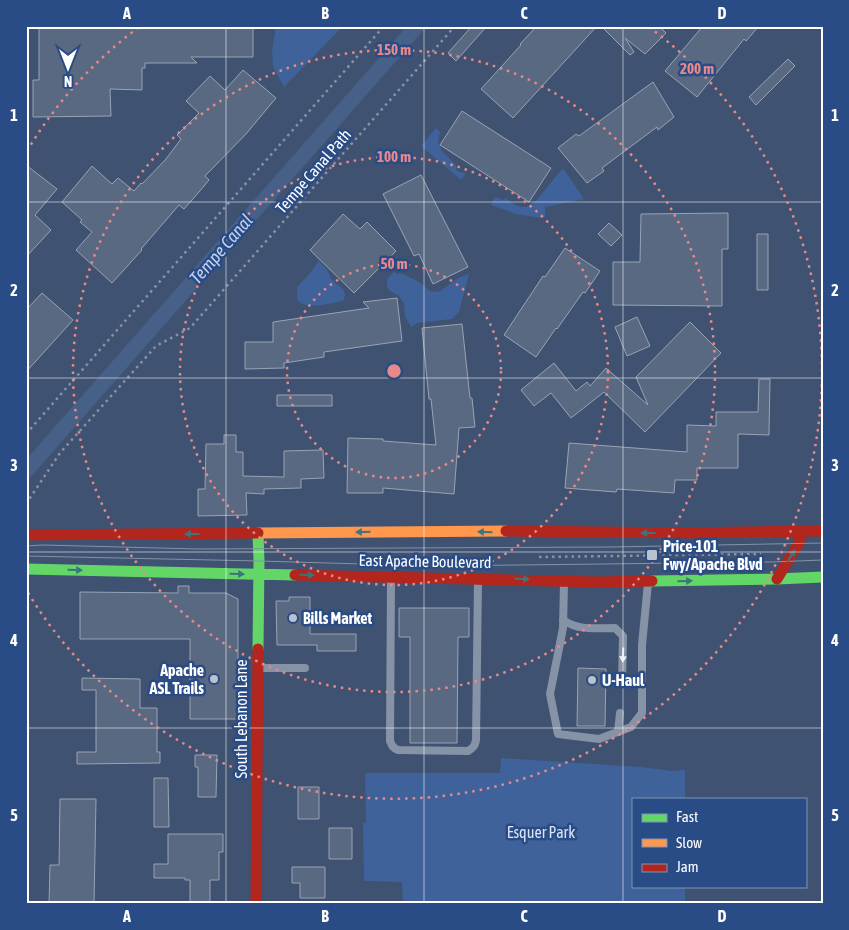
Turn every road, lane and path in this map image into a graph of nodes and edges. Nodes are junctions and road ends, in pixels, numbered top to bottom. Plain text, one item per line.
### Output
1 (384, 26) edge
2 (455, 26) edge
3 (26, 434) edge
4 (26, 504) edge
5 (802, 531) junction
6 (823, 531) edge
7 (258, 534) junction
8 (26, 535) edge
9 (761, 554) dead end
10 (539, 557) dead end
11 (26, 569) edge
12 (258, 574) junction
13 (391, 577) junction
14 (823, 577) edge
15 (478, 578) junction
16 (777, 579) junction
17 (564, 581) junction
18 (648, 581) junction
19 (563, 620) junction
20 (258, 668) junction
21 (305, 668) dead end
22 (622, 683) dead end
23 (620, 713) dead end
24 (618, 732) junction
25 (256, 904) edge

1 - 3 path
2 - 4 path, Tempe Canal Path
5 - 6 main road, East Apache Boulevard
5 -> 7 main road, East Apache Boulevard
16 -> 5 main road
7 -> 8 main road, East Apache Boulevard
7 - 12 main road, South Lebanon Lane
9 - 10 path
11 -> 12 main road, East Apache Boulevard
12 -> 13 main road, East Apache Boulevard
12 - 20 main road, South Lebanon Lane
13 - 15 main road, East Apache Boulevard
13 - 15 lane
14 - 16 main road, East Apache Boulevard
15 -> 17 main road, East Apache Boulevard
18 -> 16 main road, East Apache Boulevard
17 - 18 main road, East Apache Boulevard
17 - 19 lane
18 - 24 lane
19 -> 22 lane
19 - 24 lane
20 - 21 lane
20 - 25 main road, South Lebanon Lane
23 - 24 lane

